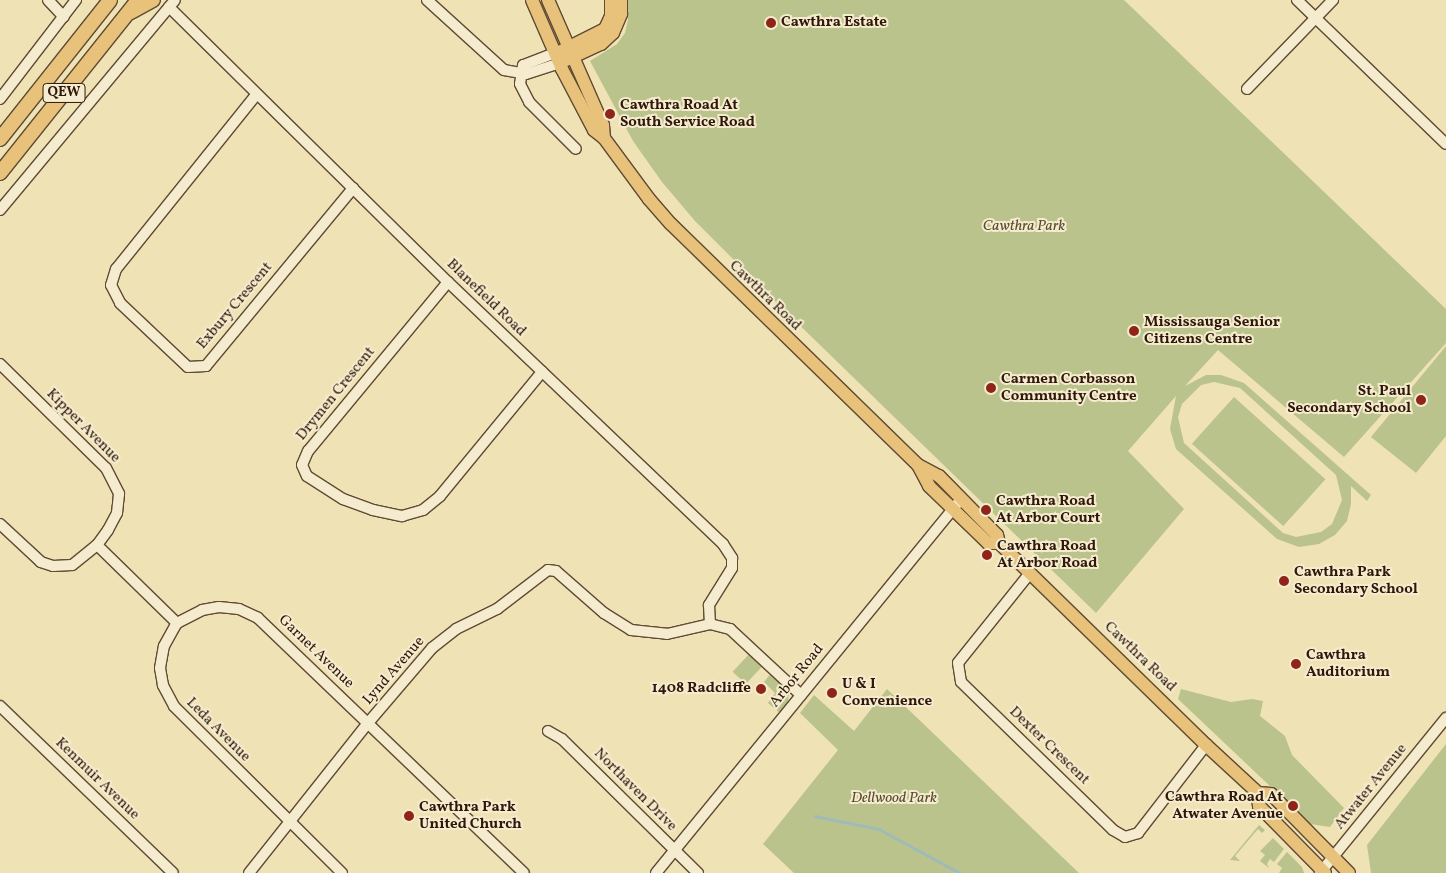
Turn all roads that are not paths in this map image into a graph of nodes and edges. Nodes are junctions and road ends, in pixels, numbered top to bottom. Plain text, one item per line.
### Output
1 (48, 0) edge
2 (76, 0) edge
3 (98, 0) edge
4 (110, 0) edge
5 (138, 0) edge
6 (153, 0) edge
7 (427, 0) edge
8 (532, 0) edge
9 (548, 0) edge
10 (611, 0) edge
11 (621, 0) edge
12 (1297, 0) edge
13 (1333, 0) edge
14 (172, 3) edge
15 (128, 14) junction
16 (64, 17) junction
17 (1315, 18) junction
18 (570, 52) junction
19 (557, 58) junction
20 (520, 73) junction
21 (1248, 89) dead end
22 (36, 93) junction
23 (256, 95) junction
24 (0, 99) edge
25 (604, 138) junction
26 (0, 139) edge
27 (1446, 144) edge
28 (576, 149) dead end
29 (0, 173) edge
30 (353, 188) junction
31 (0, 210) edge
32 (448, 282) junction
33 (0, 364) edge
34 (542, 372) junction
35 (918, 465) junction
36 (962, 499) junction
37 (953, 509) junction
38 (0, 524) edge
39 (999, 543) junction
40 (97, 545) junction
41 (1030, 573) junction
42 (177, 623) junction
43 (710, 624) junction
44 (801, 695) junction
45 (0, 706) edge
46 (1446, 718) edge
47 (368, 722) junction
48 (548, 731) dead end
49 (1206, 745) junction
50 (1258, 793) junction
51 (289, 821) junction
52 (675, 850) junction
53 (1334, 857) junction
54 (1322, 872) edge
55 (173, 873) edge
56 (249, 873) edge
57 (342, 873) edge
58 (524, 873) edge
59 (656, 873) edge
60 (698, 873) edge
61 (1349, 873) edge

1 - 16 street
2 - 16 street
3 - 22 highway
4 - 22 highway, QEW
5 - 15 highway, QEW
6 - 15 highway
7 - 20 street
8 - 19 main road, Cawthra Road
9 - 18 main road, Cawthra Road
10 - 18 main road
11 - 18 main road
12 - 17 street
13 - 17 street
14 - 23 street, Blanefield Road
14 - 31 street
15 - 29 highway, QEW
16 - 24 street
17 - 21 street
17 - 27 street
18 - 19 main road
18 - 25 main road, Cawthra Road
19 - 20 street
19 - 25 main road, Cawthra Road
20 - 28 street
22 - 26 highway, QEW
23 - 30 street, Blanefield Road
23 - 30 street, Exbury Crescent
25 - 35 main road, Cawthra Road
30 - 32 street, Blanefield Road
32 - 34 street, Blanefield Road
32 - 34 street, Drymen Crescent
33 - 40 street, Kipper Avenue
34 - 43 street, Blanefield Road
35 - 36 main road, Cawthra Road
35 - 37 main road, Cawthra Road
36 - 37 street, Arbor Road
36 - 39 main road, Cawthra Road
37 - 39 main road, Cawthra Road
37 - 44 street, Arbor Road
38 - 40 street, Kipper Avenue
39 - 41 main road, Cawthra Road
40 - 42 street
41 - 49 main road, Cawthra Road
41 - 49 street, Dexter Crescent
42 - 47 street, Garnet Avenue
42 - 51 street, Leda Avenue
43 - 44 street
43 - 47 street, Lynd Avenue
44 - 52 street, Arbor Road
45 - 55 street, Kenmuir Avenue
46 - 53 street, Atwater Avenue
47 - 51 street, Lynd Avenue
47 - 58 street, Garnet Avenue
48 - 52 street, Northaven Drive
49 - 50 main road, Cawthra Road
50 - 53 main road, Cawthra Road
50 - 54 main road, Cawthra Road
51 - 56 street, Lynd Avenue
51 - 57 street, Leda Avenue
52 - 59 street, Arbor Road
52 - 60 street, Northaven Drive
53 - 54 street, Atwater Avenue
53 - 61 main road, Cawthra Road

